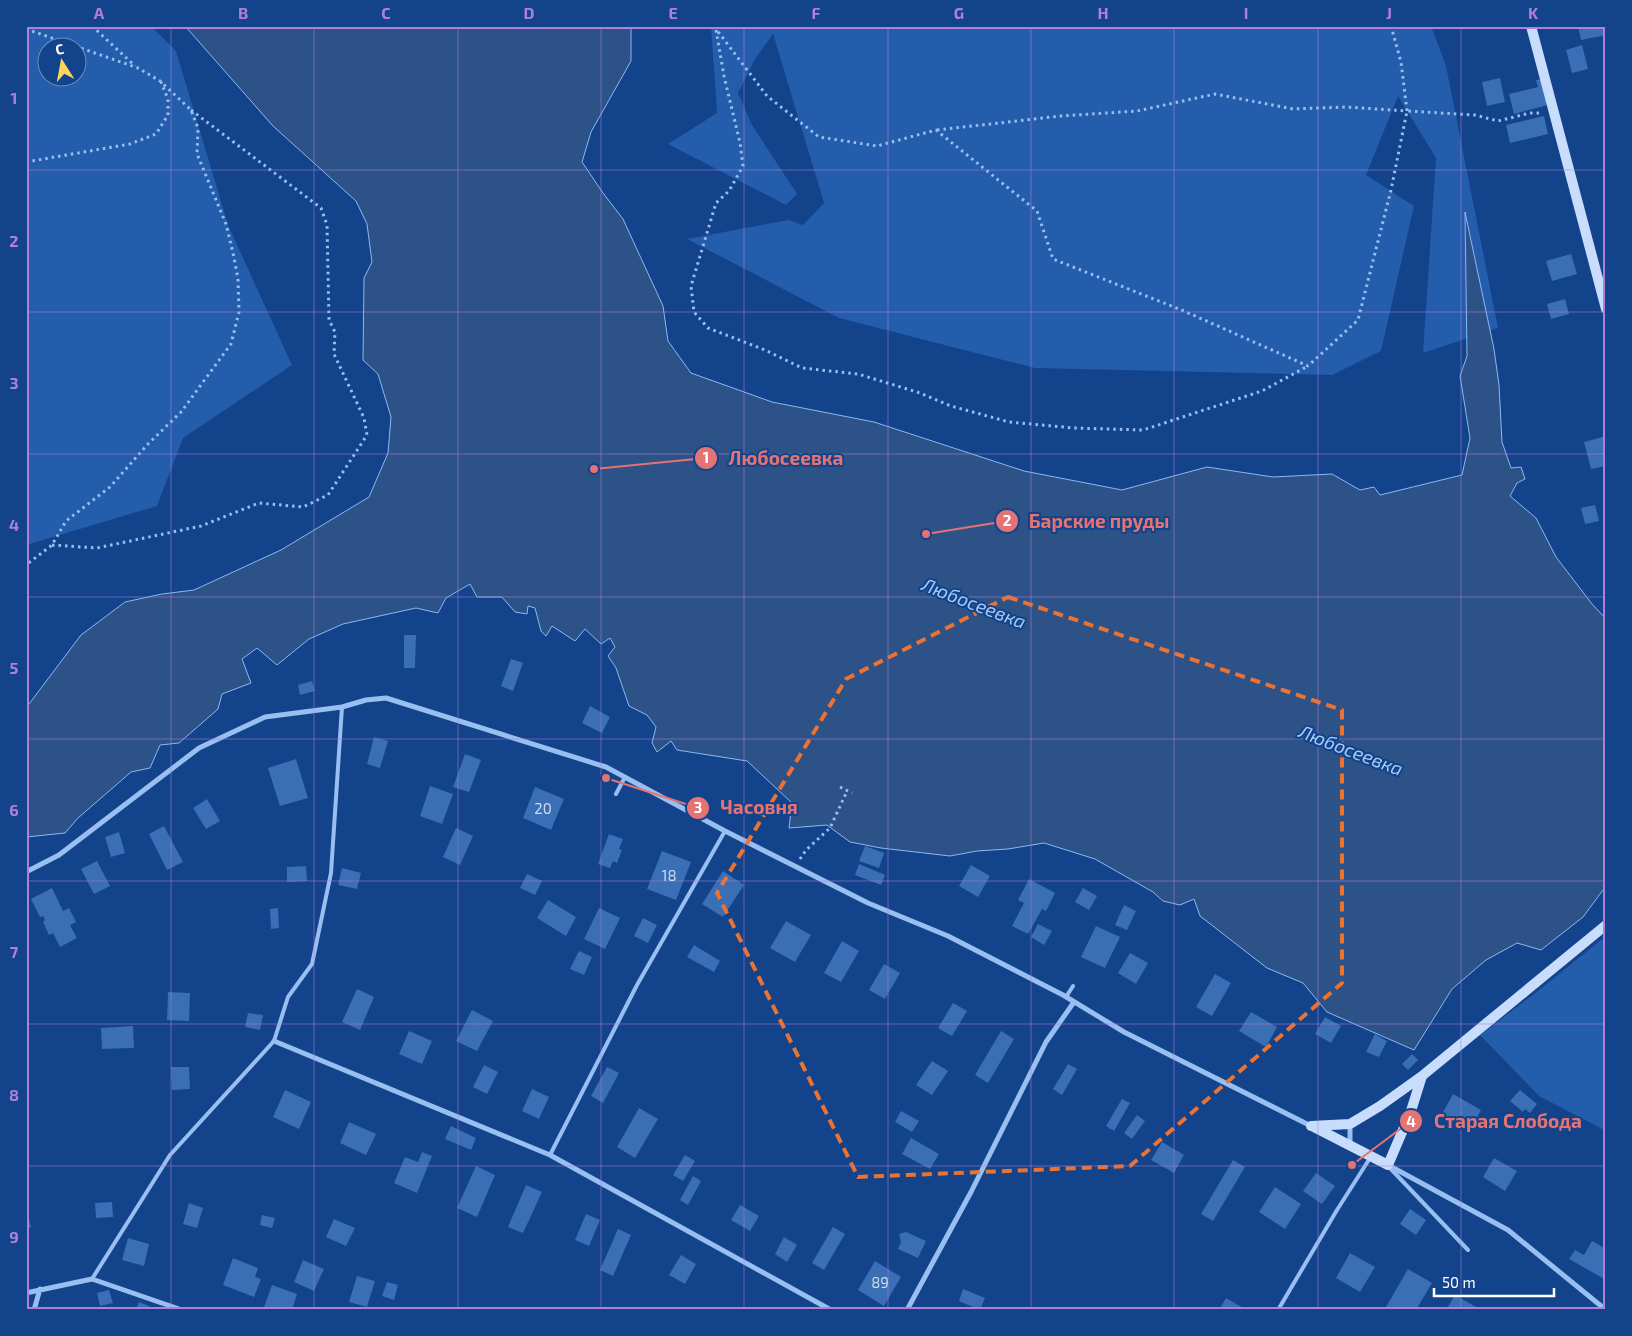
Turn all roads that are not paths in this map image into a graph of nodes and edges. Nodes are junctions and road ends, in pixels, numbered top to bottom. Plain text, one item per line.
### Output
1 (1531, 26) edge
2 (1606, 309) edge
3 (342, 707) junction
4 (625, 777) junction
5 (616, 794) dead end
6 (725, 831) junction
7 (26, 872) edge
8 (1606, 925) edge
9 (1073, 986) dead end
10 (1066, 997) junction
11 (1074, 1002) junction
12 (274, 1041) junction
13 (1422, 1076) junction
14 (1350, 1124) junction
15 (1311, 1126) junction
16 (1350, 1146) junction
17 (550, 1155) junction
18 (1370, 1158) junction
19 (1388, 1165) junction
20 (1468, 1250) dead end
21 (92, 1279) junction
22 (40, 1289) junction
23 (26, 1293) edge
24 (34, 1310) edge
25 (182, 1310) edge
26 (831, 1310) edge
27 (907, 1310) edge
28 (1278, 1310) edge
29 (1606, 1310) edge

1 - 2 street
3 - 4 street
3 - 7 street
3 - 12 lane
4 - 5 lane
4 - 6 street
6 - 10 street
6 - 17 lane
8 - 13 street
9 - 10 lane
10 - 11 street
11 - 15 street
11 - 27 street
12 - 17 street
12 - 21 lane
13 - 14 street
13 - 19 street
14 - 15 street
14 - 16 street
15 - 16 street
16 - 18 street
17 - 26 street
18 - 19 street
18 - 28 lane
19 - 20 lane
19 - 29 street
21 - 22 street
21 - 25 street
22 - 23 street
22 - 24 street

